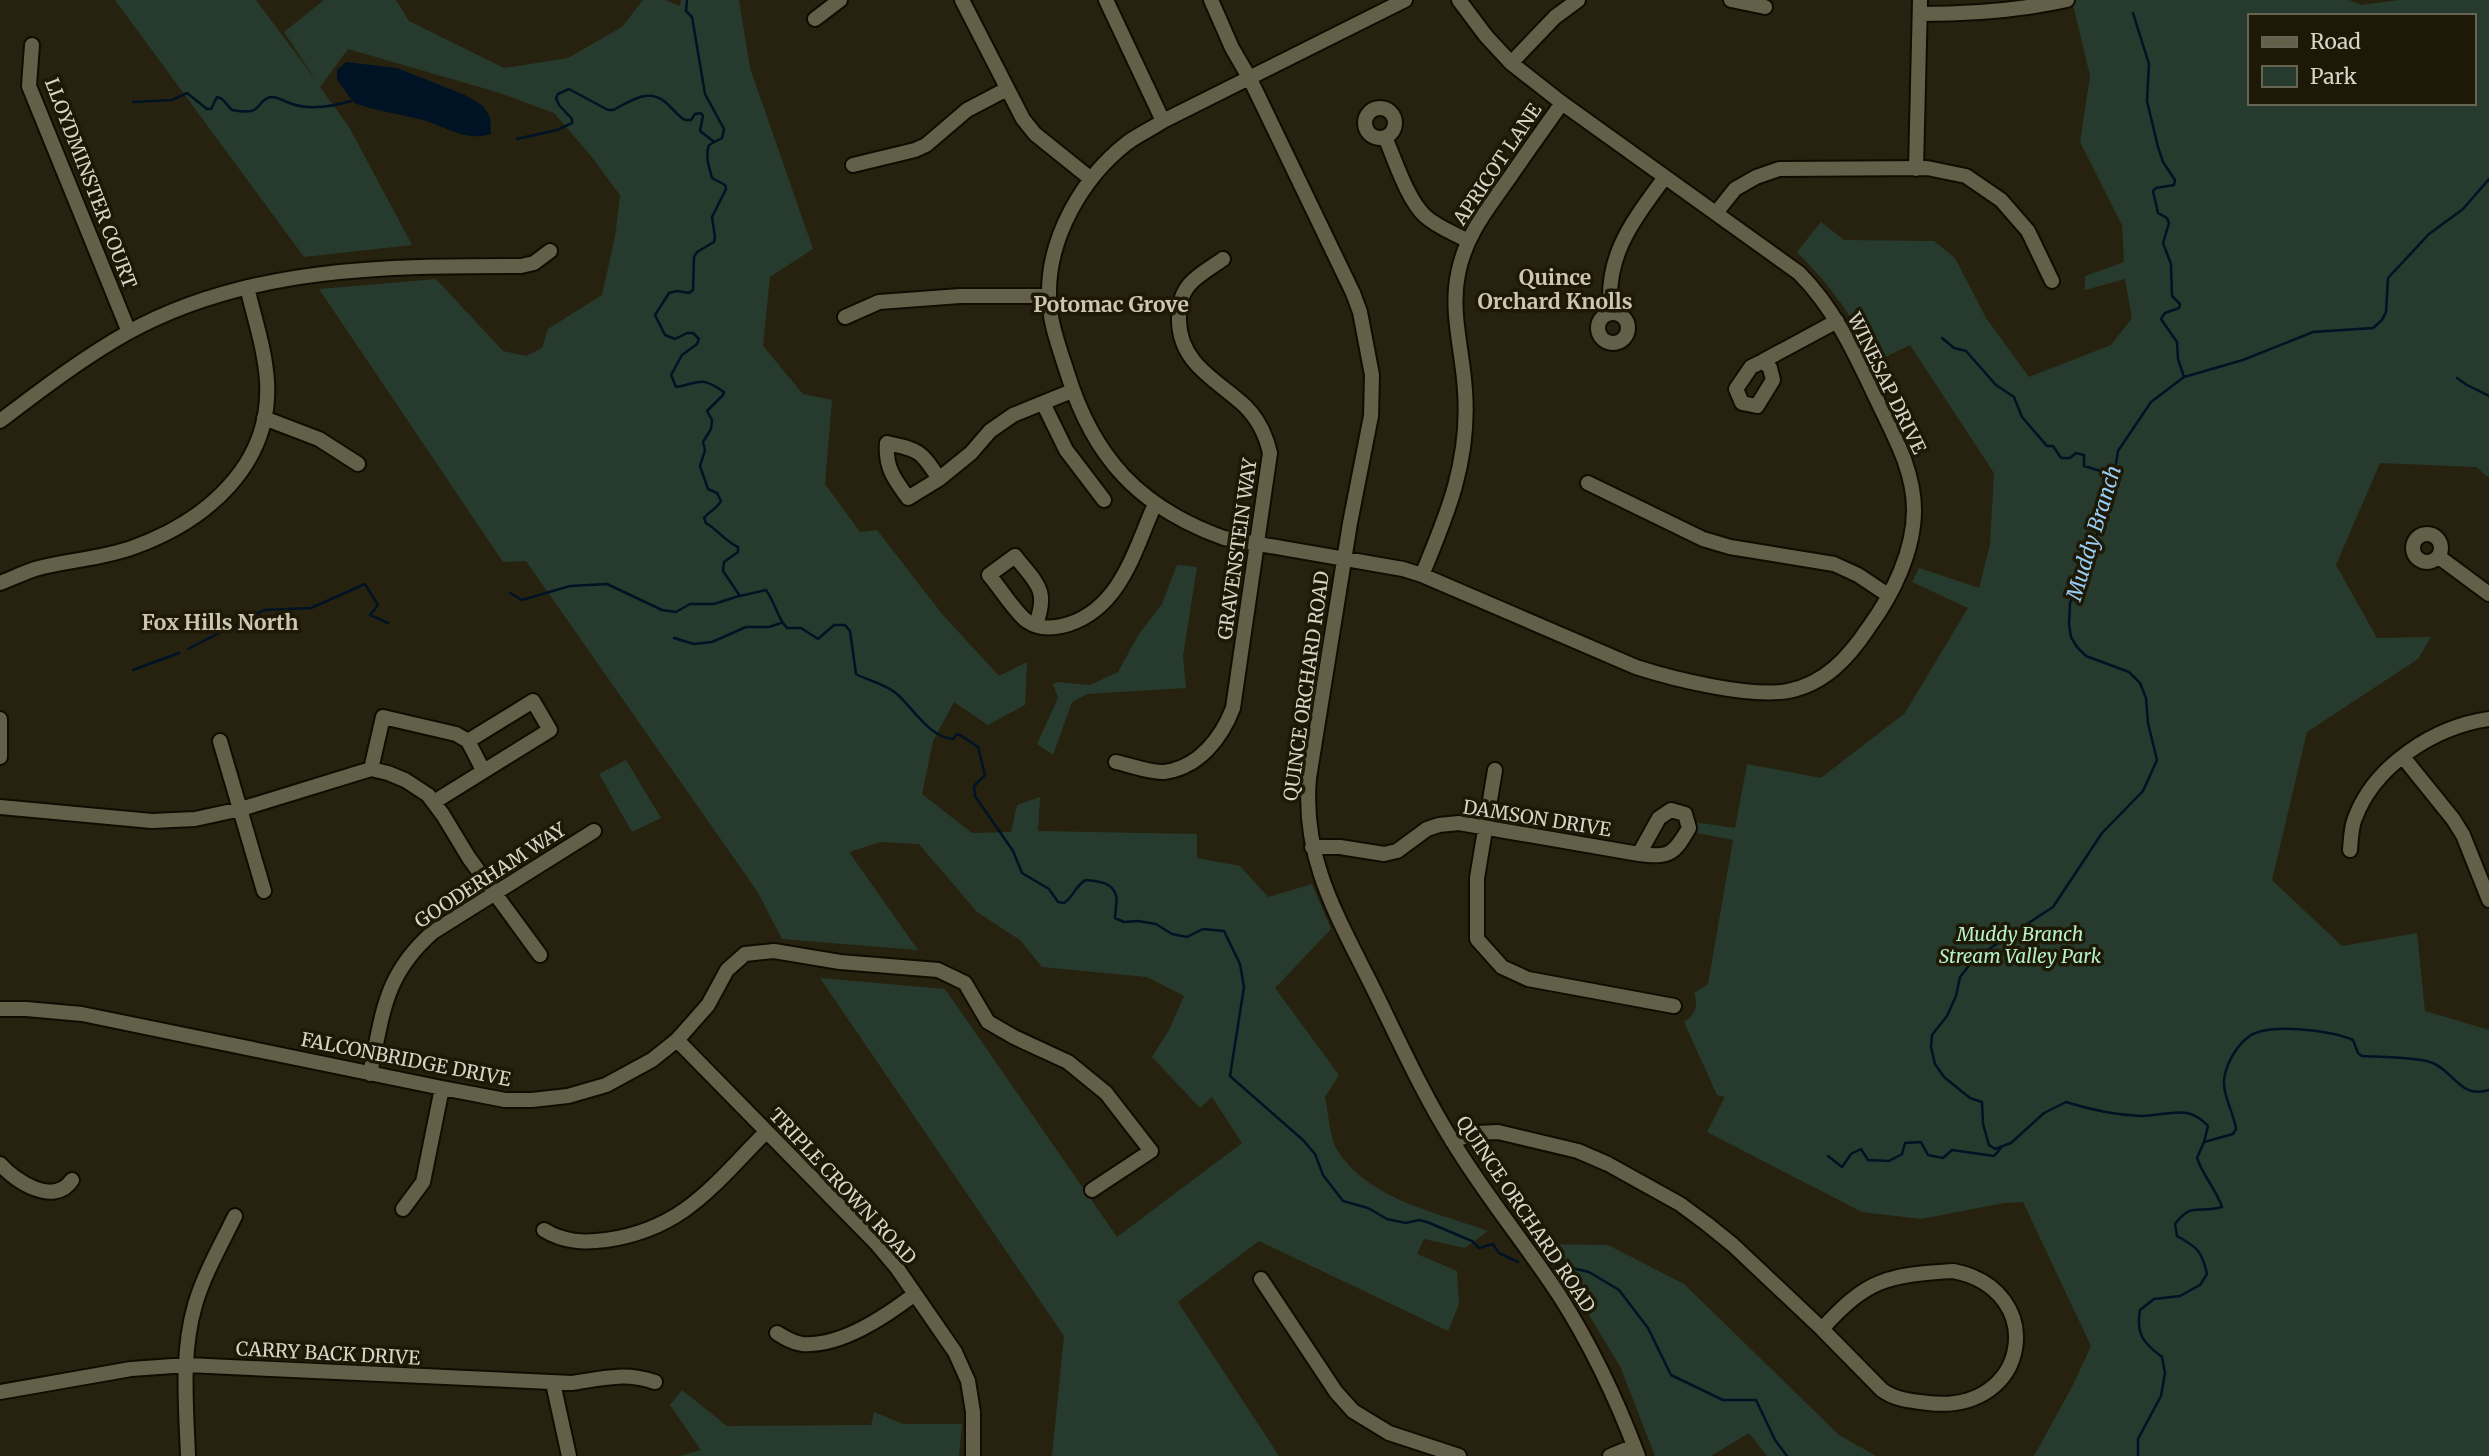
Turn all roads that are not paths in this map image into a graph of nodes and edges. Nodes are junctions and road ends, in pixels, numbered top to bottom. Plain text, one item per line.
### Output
1 (840, 0) edge
2 (962, 0) edge
3 (1106, 0) edge
4 (1211, 0) edge
5 (1405, 0) edge
6 (1459, 0) edge
7 (1578, 0) edge
8 (1731, 0) edge
9 (2067, 0) edge
10 (1765, 7) dead end
11 (1920, 7) edge
12 (815, 19) dead end
13 (32, 45) dead end
14 (1511, 63) junction
15 (1250, 79) junction
16 (1007, 89) junction
17 (1562, 103) junction
18 (1163, 121) junction
19 (1385, 137) dead end
20 (853, 166) dead end
21 (1916, 169) junction
22 (1665, 177) junction
23 (1091, 179) junction
24 (1716, 213) junction
25 (1468, 241) junction
26 (551, 251) dead end
27 (1223, 259) dead end
28 (2052, 281) dead end
29 (247, 287) junction
30 (1049, 296) junction
31 (1611, 313) dead end
32 (845, 317) dead end
33 (1837, 321) junction
34 (129, 332) junction
35 (1763, 361) dead end
36 (1072, 391) junction
37 (1043, 403) junction
38 (264, 418) junction
39 (0, 421) edge
40 (358, 464) dead end
41 (939, 479) dead end
42 (1588, 483) dead end
43 (1104, 500) dead end
44 (1155, 504) junction
45 (1257, 545) junction
46 (1345, 557) junction
47 (2439, 557) dead end
48 (1422, 575) junction
49 (0, 583) edge
50 (2489, 594) edge
51 (1888, 595) junction
52 (1036, 624) junction
53 (0, 719) edge
54 (2489, 719) edge
55 (220, 741) dead end
56 (468, 741) junction
57 (0, 757) edge
58 (2403, 757) junction
59 (1116, 762) dead end
60 (371, 769) junction
61 (483, 770) junction
62 (1495, 770) dead end
63 (434, 802) junction
64 (0, 807) edge
65 (241, 809) junction
66 (1485, 826) junction
67 (594, 831) dead end
68 (1312, 847) junction
69 (2350, 850) dead end
70 (1639, 854) dead end
71 (264, 891) dead end
72 (495, 893) junction
73 (2489, 900) edge
74 (540, 955) dead end
75 (1674, 1006) dead end
76 (0, 1009) edge
77 (677, 1040) junction
78 (370, 1074) junction
79 (442, 1088) junction
80 (766, 1132) junction
81 (1452, 1141) junction
82 (0, 1164) edge
83 (72, 1180) dead end
84 (1092, 1190) dead end
85 (403, 1209) dead end
86 (235, 1216) dead end
87 (544, 1230) dead end
88 (1261, 1279) dead end
89 (915, 1294) junction
90 (1822, 1329) junction
91 (777, 1333) dead end
92 (187, 1365) junction
93 (553, 1382) junction
94 (655, 1382) dead end
95 (0, 1392) edge
96 (1636, 1451) edge
97 (1441, 1453) edge
98 (188, 1456) edge
99 (569, 1456) edge
100 (973, 1456) edge
101 (1459, 1456) edge
102 (1610, 1456) edge

1 - 12 street
2 - 16 street
3 - 18 street
4 - 15 street, QUINCE ORCHARD ROAD
5 - 15 street, WINESAP DRIVE
6 - 14 street, WINESAP DRIVE
7 - 14 street
8 - 10 street
9 - 11 street
11 - 21 street
13 - 34 street, LLOYDMINSTER COURT
14 - 17 street, WINESAP DRIVE
15 - 18 street, WINESAP DRIVE
15 - 46 street, QUINCE ORCHARD ROAD
16 - 20 street
16 - 23 street
17 - 22 street, WINESAP DRIVE
17 - 25 street, APRICOT LANE
18 - 23 street, WINESAP DRIVE
19 - 25 street
21 - 24 street
21 - 28 street
22 - 24 street, WINESAP DRIVE
22 - 31 street
23 - 30 street, WINESAP DRIVE
24 - 33 street, WINESAP DRIVE
25 - 48 street, APRICOT LANE
26 - 29 street
27 - 45 street, GRAVENSTEIN WAY
29 - 34 street
29 - 38 street
30 - 32 street
30 - 36 street, WINESAP DRIVE
33 - 35 street
33 - 51 street, WINESAP DRIVE
34 - 39 street
36 - 37 street
36 - 44 street, WINESAP DRIVE
37 - 41 street
37 - 43 street
38 - 40 street
38 - 49 street
42 - 51 street
44 - 45 street, WINESAP DRIVE
44 - 52 street
45 - 46 street, WINESAP DRIVE
45 - 59 street, GRAVENSTEIN WAY
46 - 48 street, WINESAP DRIVE
46 - 68 street, QUINCE ORCHARD ROAD
47 - 50 street
48 - 51 street, WINESAP DRIVE
52 - 52 street
53 - 57 street
54 - 58 street
55 - 65 street
56 - 60 street
56 - 61 street
56 - 61 street
58 - 69 street
58 - 73 street
60 - 63 street
60 - 65 street
61 - 63 street
62 - 66 street
63 - 72 street
64 - 65 street
65 - 71 street
66 - 68 street, DAMSON DRIVE
66 - 70 street, DAMSON DRIVE
66 - 75 street
67 - 72 street, GOODERHAM WAY
68 - 81 street, QUINCE ORCHARD ROAD
72 - 74 street
72 - 78 street, GOODERHAM WAY
76 - 78 street, FALCONBRIDGE DRIVE
77 - 79 street, FALCONBRIDGE DRIVE
77 - 80 street, TRIPLE CROWN ROAD
77 - 84 street, FALCONBRIDGE DRIVE
78 - 79 street, FALCONBRIDGE DRIVE
79 - 85 street
80 - 87 street
80 - 89 street, TRIPLE CROWN ROAD
81 - 90 street
81 - 96 street, QUINCE ORCHARD ROAD
82 - 83 street
86 - 92 street
88 - 97 street
89 - 91 street
89 - 100 street, TRIPLE CROWN ROAD
90 - 90 street
92 - 93 street, CARRY BACK DRIVE
92 - 95 street, CARRY BACK DRIVE
92 - 98 street
93 - 94 street, CARRY BACK DRIVE
93 - 99 street
96 - 102 street
97 - 101 street

